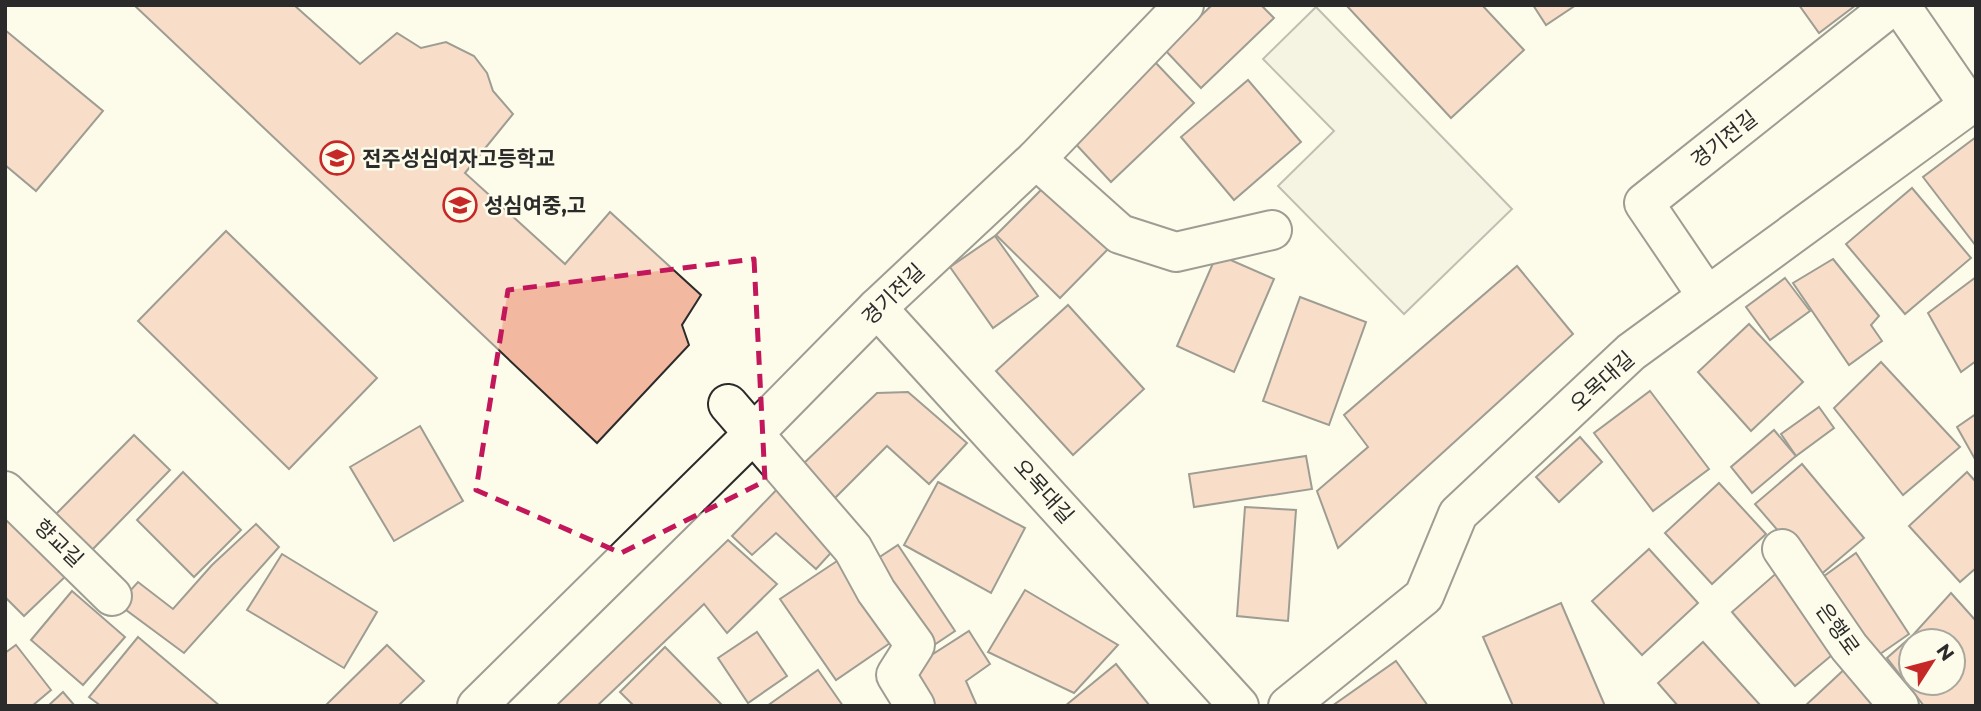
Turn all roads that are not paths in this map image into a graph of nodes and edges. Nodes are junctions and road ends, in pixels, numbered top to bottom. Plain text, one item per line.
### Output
1 (1184, 5) edge
2 (1893, 5) edge
3 (1900, 5) edge
4 (1973, 103) edge
5 (1036, 159) junction
6 (1272, 230) dead end
7 (1707, 296) junction
8 (877, 308) junction
9 (728, 404) dead end
10 (754, 433) junction
11 (5, 491) edge
12 (1782, 549) dead end
13 (112, 596) dead end
14 (478, 706) edge
15 (915, 706) edge
16 (1239, 706) edge
17 (1288, 706) edge
18 (1899, 706) edge

1 - 5 street, 경기전길
2 - 7 street, 경기전길
3 - 4 street
4 - 7 street, 오목대길
5 - 6 street
5 - 8 street, 경기전길
7 - 17 street, 오목대길
8 - 10 street, 경기전길
8 - 16 street, 오목대길
9 - 10 street
10 - 14 street, 경기전길
10 - 15 street
11 - 13 street, 향교길
12 - 18 street, 은행로

